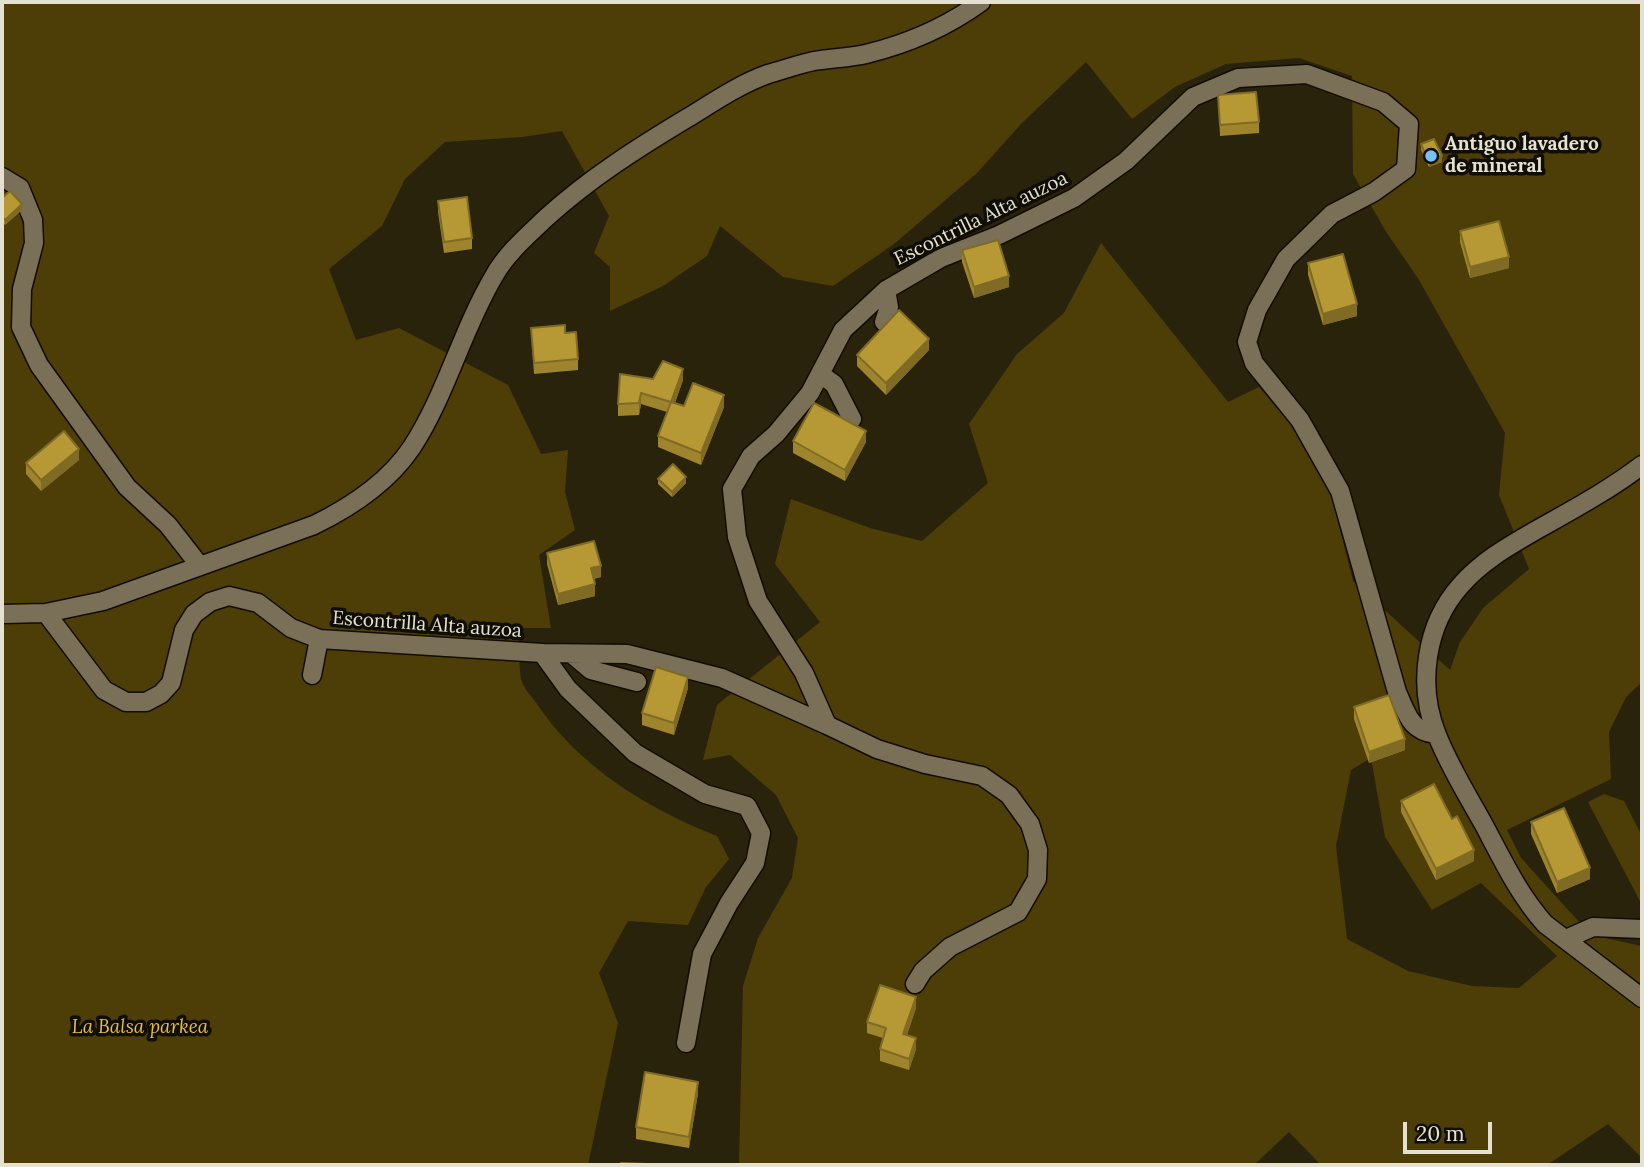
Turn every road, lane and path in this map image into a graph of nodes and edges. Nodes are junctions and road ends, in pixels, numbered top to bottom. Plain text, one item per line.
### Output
1 (981, 2) edge
2 (2, 177) edge
3 (886, 290) junction
4 (884, 322) edge
5 (820, 374) junction
6 (852, 419) dead end
7 (1642, 465) edge
8 (200, 566) junction
9 (46, 613) junction
10 (2, 614) edge
11 (318, 639) junction
12 (542, 653) junction
13 (572, 654) junction
14 (312, 675) dead end
15 (637, 682) dead end
16 (827, 725) junction
17 (1436, 734) junction
18 (1642, 929) edge
19 (1566, 939) junction
20 (915, 984) dead end
21 (1642, 998) edge
22 (686, 1043) dead end

1 - 8 street
2 - 8 street
3 - 4 street
3 - 5 street, Escontrilla Alta auzoa
3 - 17 street, Escontrilla Alta auzoa
5 - 6 street
5 - 16 street, Escontrilla Alta auzoa
7 - 17 street, Escontrilla Alta auzoa
8 - 9 street
9 - 10 street
9 - 11 street, Escontrilla Alta auzoa
11 - 12 street, Escontrilla Alta auzoa
11 - 14 street
12 - 13 street, Escontrilla Alta auzoa
12 - 22 street, Escontrilla Alta auzoa
13 - 15 street
13 - 16 street, Escontrilla Alta auzoa
16 - 20 street, Escontrilla Alta auzoa
17 - 19 street, Escontrilla Alta auzoa
18 - 19 street
19 - 21 street, Escontrilla Alta auzoa

